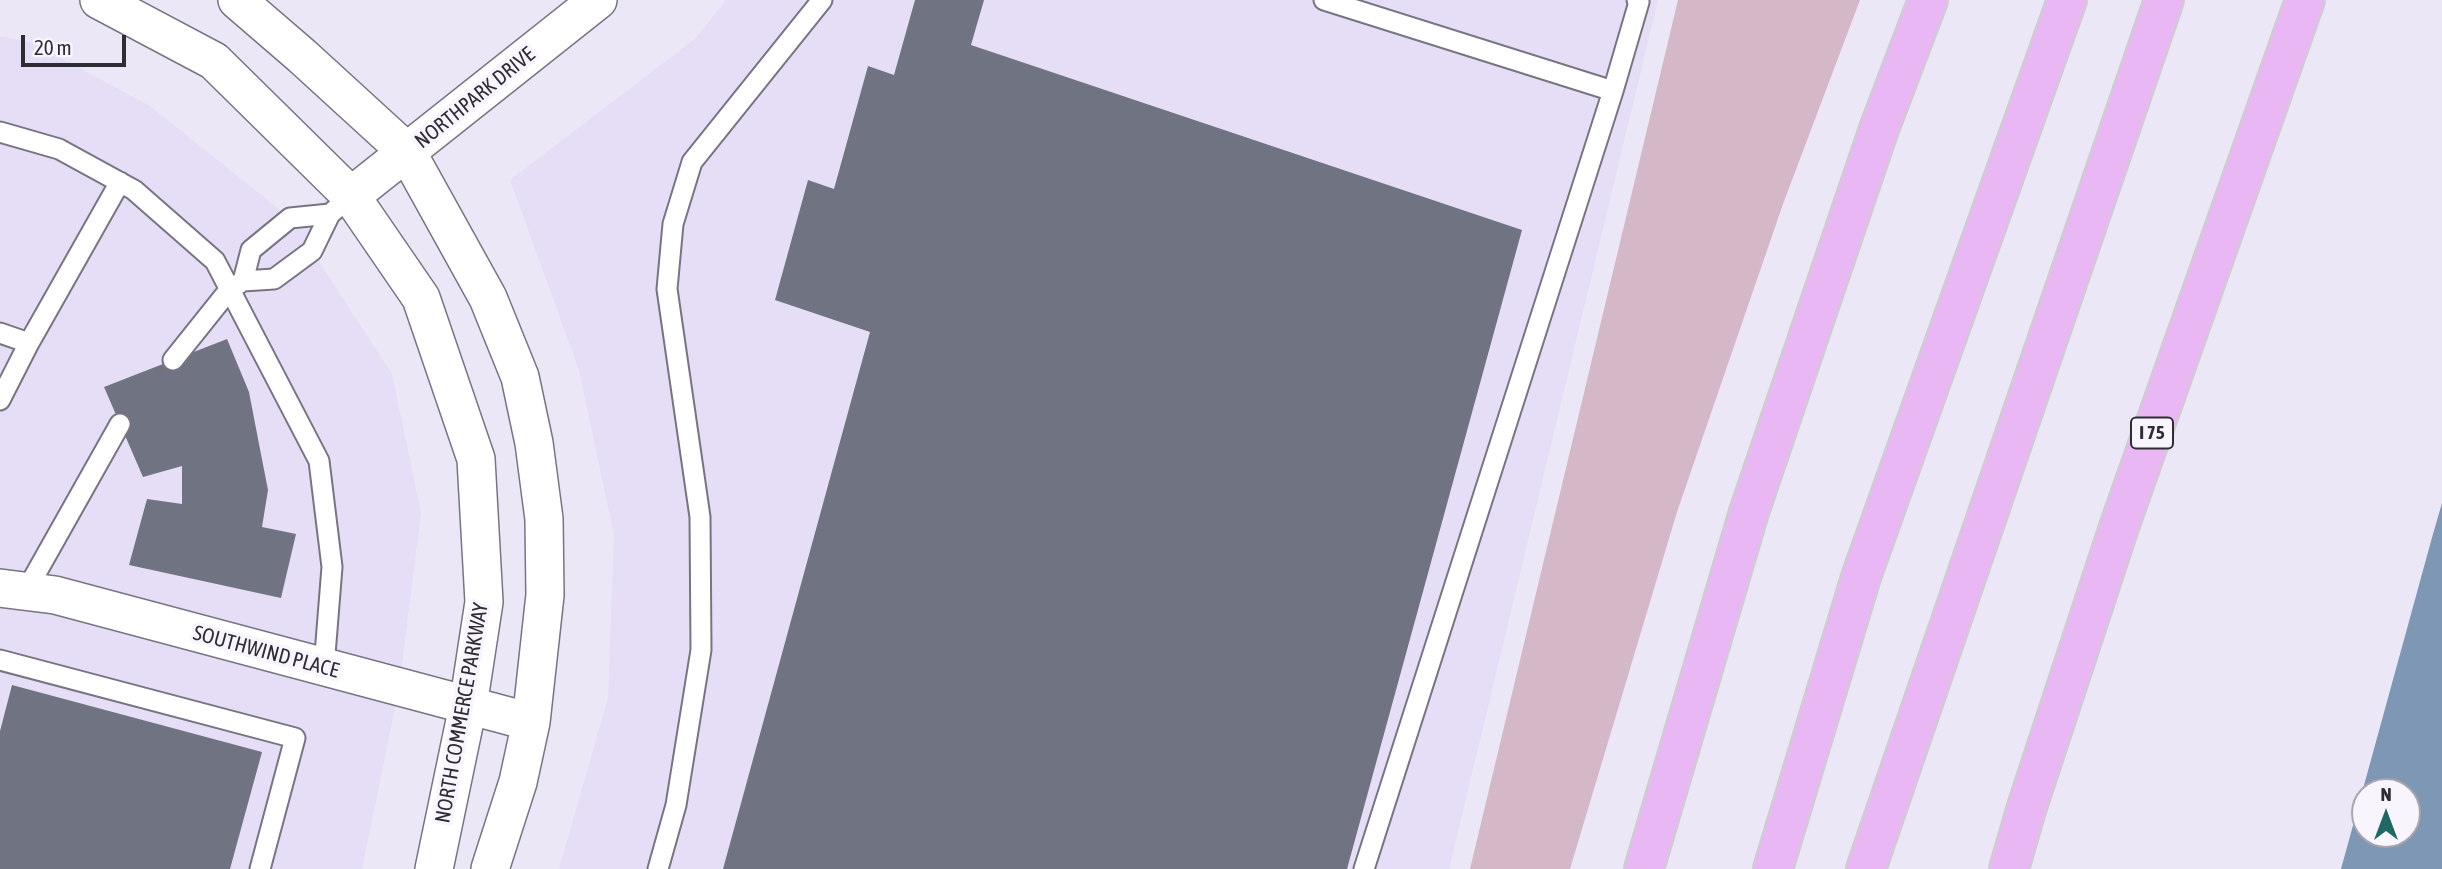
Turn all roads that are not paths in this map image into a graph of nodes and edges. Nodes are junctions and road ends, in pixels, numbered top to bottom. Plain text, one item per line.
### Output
1 (99, 0) edge
2 (237, 0) edge
3 (598, 0) edge
4 (822, 0) edge
5 (1324, 0) edge
6 (1637, 0) edge
7 (1928, 0) edge
8 (2067, 0) edge
9 (2164, 0) edge
10 (2305, 0) edge
11 (1613, 91) junction
12 (0, 132) edge
13 (407, 152) junction
14 (120, 182) junction
15 (341, 205) junction
16 (236, 286) junction
17 (0, 332) edge
18 (29, 343) junction
19 (173, 360) dead end
20 (0, 400) edge
21 (120, 424) dead end
22 (13, 590) edge
23 (0, 660) edge
24 (324, 667) junction
25 (468, 706) junction
26 (531, 722) junction
27 (260, 869) edge
28 (434, 869) edge
29 (490, 869) edge
30 (658, 869) edge
31 (1364, 869) edge
32 (1644, 869) edge
33 (1773, 869) edge
34 (1867, 869) edge
35 (2007, 869) edge

1 - 15 street, NORTH COMMERCE PARKWAY
2 - 13 street
3 - 13 street, NORTHPARK DRIVE
4 - 30 lane
5 - 11 lane
6 - 11 lane
7 - 32 highway
8 - 33 highway
9 - 34 highway
10 - 35 highway, I 75
11 - 31 lane
12 - 14 lane
13 - 15 street, NORTHPARK DRIVE
13 - 26 street
14 - 16 lane
14 - 18 lane
15 - 16 lane
15 - 16 lane
15 - 25 street, NORTH COMMERCE PARKWAY
16 - 19 lane
16 - 24 lane
17 - 18 lane
18 - 20 lane
21 - 22 lane
22 - 24 street, SOUTHWIND PLACE
23 - 27 lane
24 - 25 street, SOUTHWIND PLACE
25 - 26 street, SOUTHWIND PLACE
25 - 28 street, NORTH COMMERCE PARKWAY
26 - 29 street

